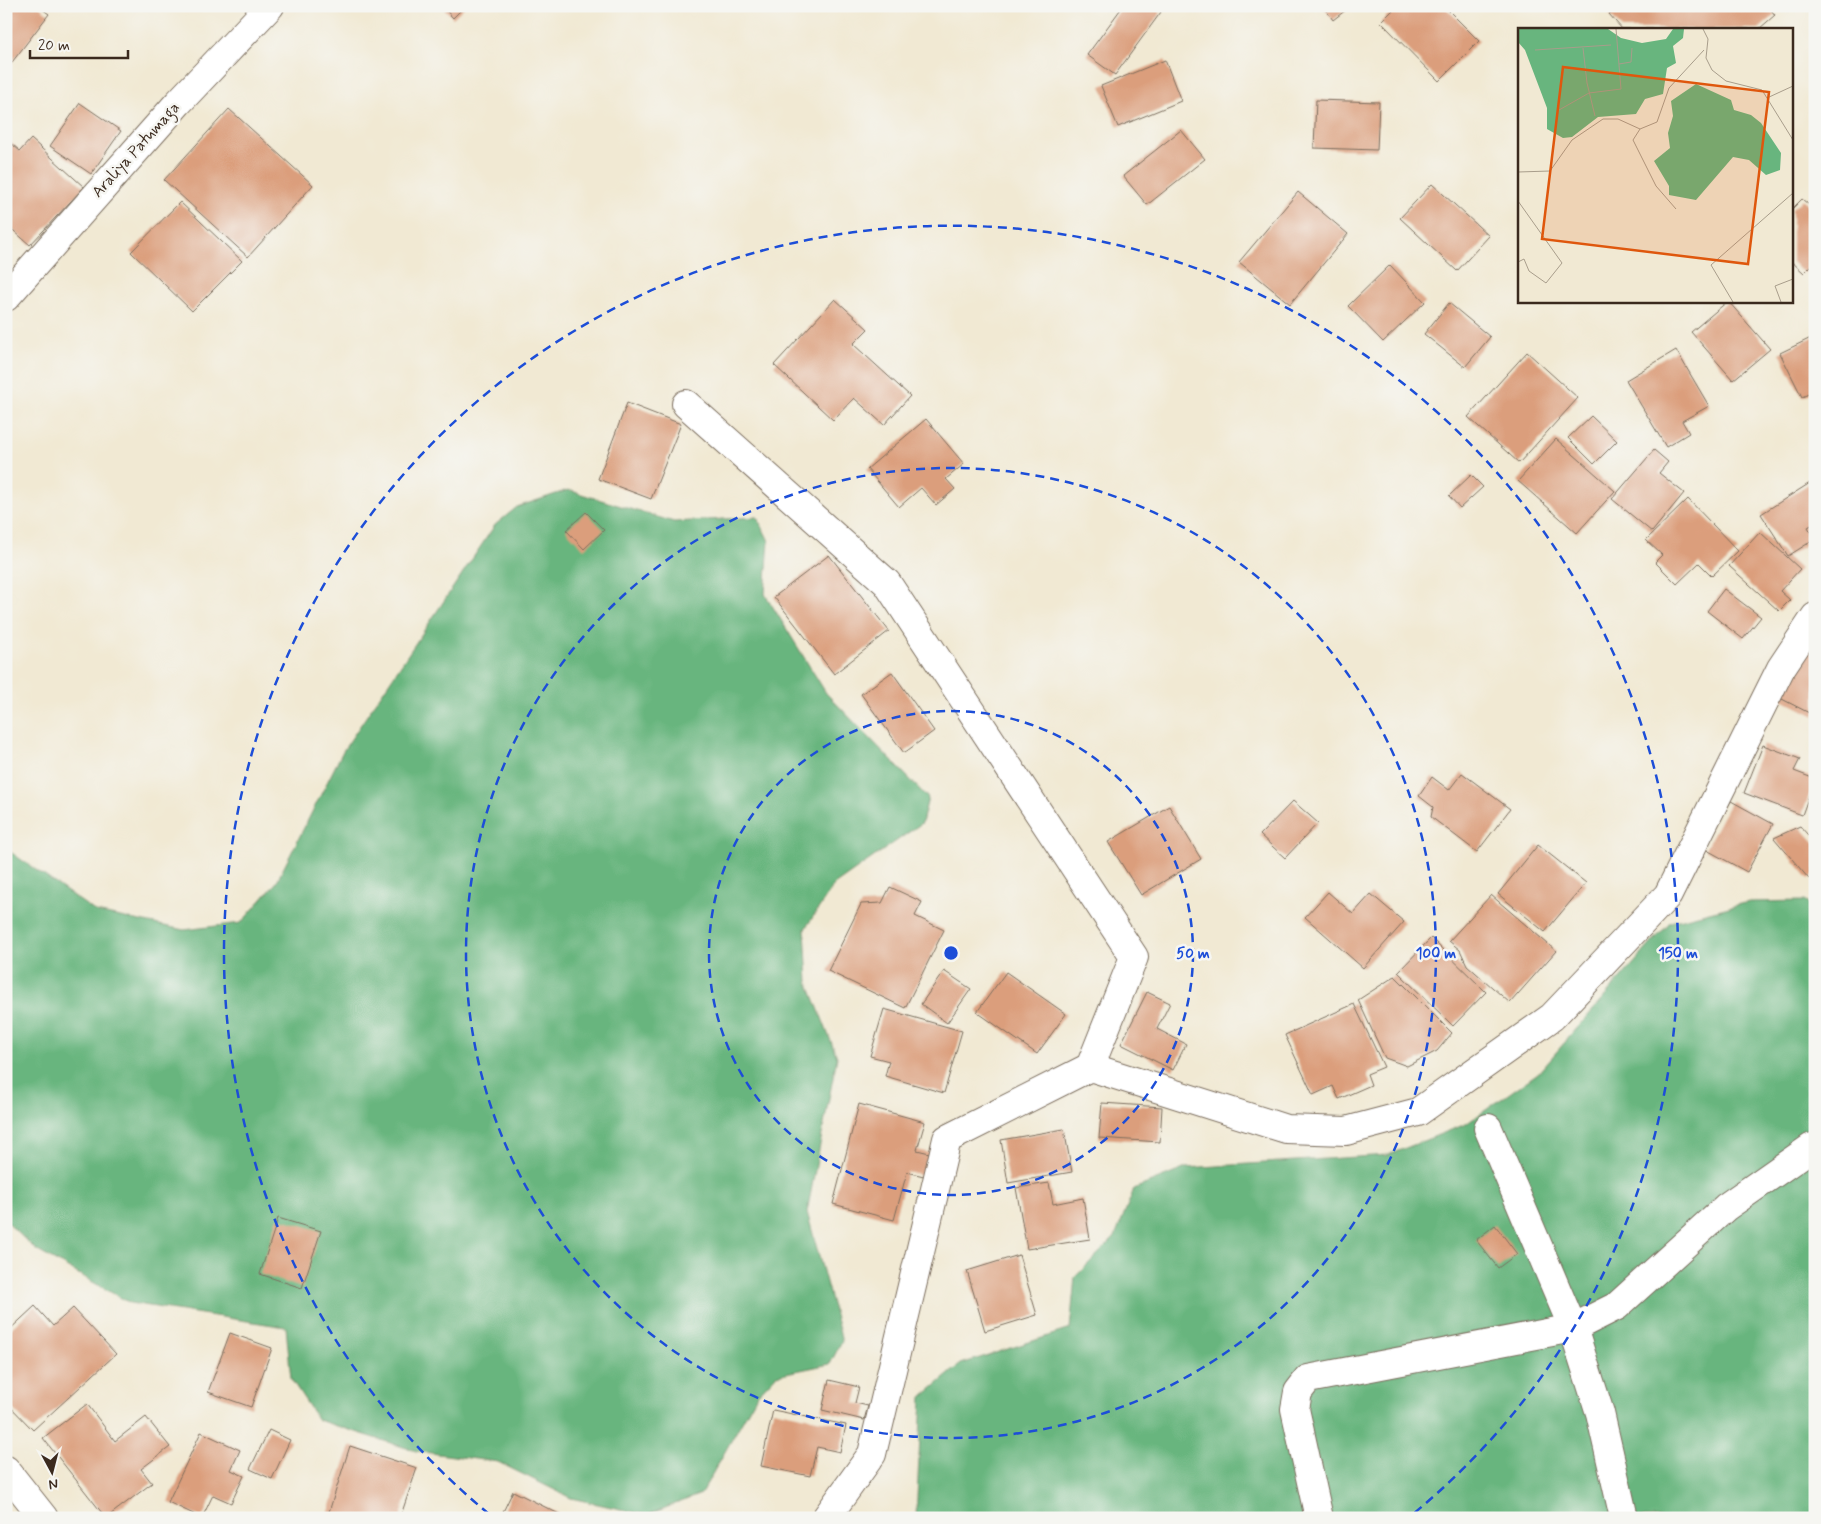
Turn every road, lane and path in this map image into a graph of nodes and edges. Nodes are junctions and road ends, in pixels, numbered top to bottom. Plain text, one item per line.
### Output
1 (270, 6) edge
2 (6, 297) edge
3 (686, 404) dead end
4 (1815, 617) edge
5 (1090, 1067) junction
6 (1488, 1128) dead end
7 (1812, 1147) dead end
8 (1573, 1328) junction
9 (6, 1470) edge
10 (44, 1518) edge
11 (826, 1518) edge
12 (1319, 1518) edge
13 (1624, 1518) edge

1 - 2 street, Araliya Patumaga
3 - 5 street
4 - 5 street
5 - 11 street
6 - 8 street
7 - 8 street
8 - 12 street
8 - 13 street
9 - 10 street

